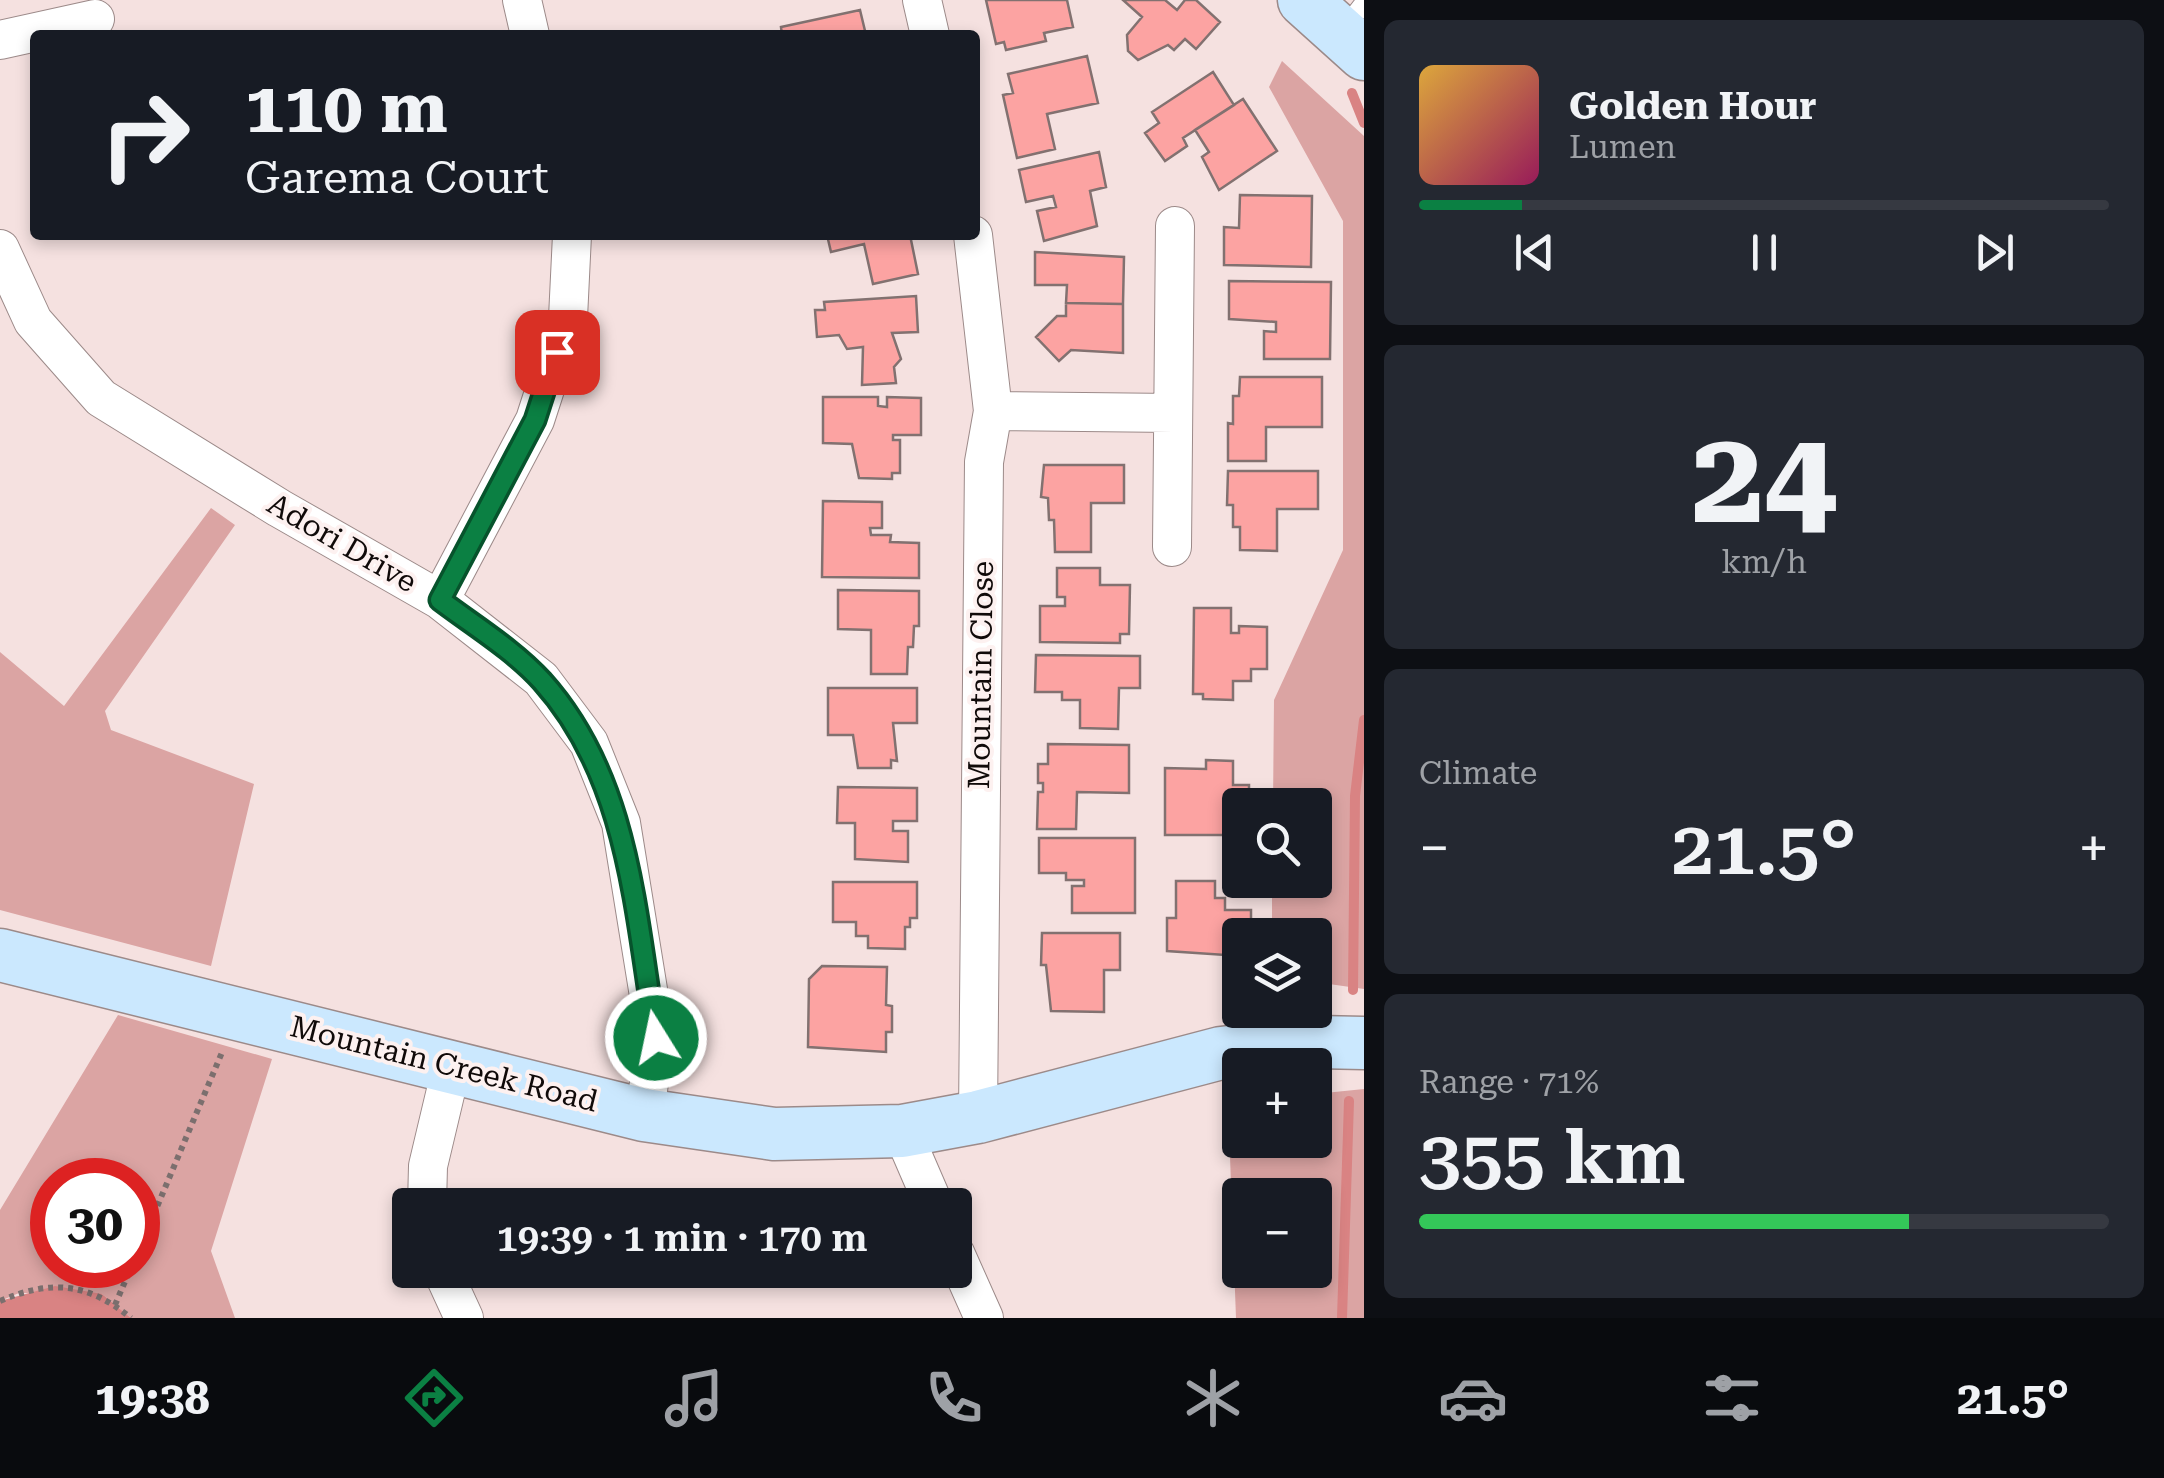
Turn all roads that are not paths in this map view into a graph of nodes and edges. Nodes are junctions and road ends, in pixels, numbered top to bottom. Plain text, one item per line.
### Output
1 (522, 0) edge
2 (922, 0) edge
3 (95, 18) dead end
4 (43, 30) edge
5 (529, 30) edge
6 (929, 30) edge
7 (30, 33) edge
8 (0, 40) edge
9 (1175, 226) dead end
10 (572, 240) edge
11 (973, 240) edge
12 (0, 249) edge
13 (993, 411) junction
14 (1173, 413) junction
15 (1172, 547) dead end
16 (440, 600) junction
17 (0, 955) edge
18 (1364, 1043) edge
19 (452, 1064) junction
20 (644, 1115) junction
21 (978, 1117) junction
22 (902, 1131) junction
23 (428, 1188) edge
24 (927, 1188) edge
25 (450, 1288) edge
26 (971, 1288) edge
27 (464, 1318) edge
28 (984, 1318) edge

1 - 5 street
2 - 6 street
3 - 4 street
7 - 8 street
9 - 14 street
10 - 16 street
11 - 13 street, Mountain Close
12 - 16 street, Adori Drive
13 - 14 street
13 - 21 street, Mountain Close
14 - 15 street
16 - 20 street, Adori Drive
17 - 19 street, Mountain Creek Road
18 - 21 street, Mountain Creek Road
19 - 20 street, Mountain Creek Road
19 - 23 street
20 - 22 street, Mountain Creek Road
21 - 22 street, Mountain Creek Road
22 - 24 street
25 - 27 street
26 - 28 street

